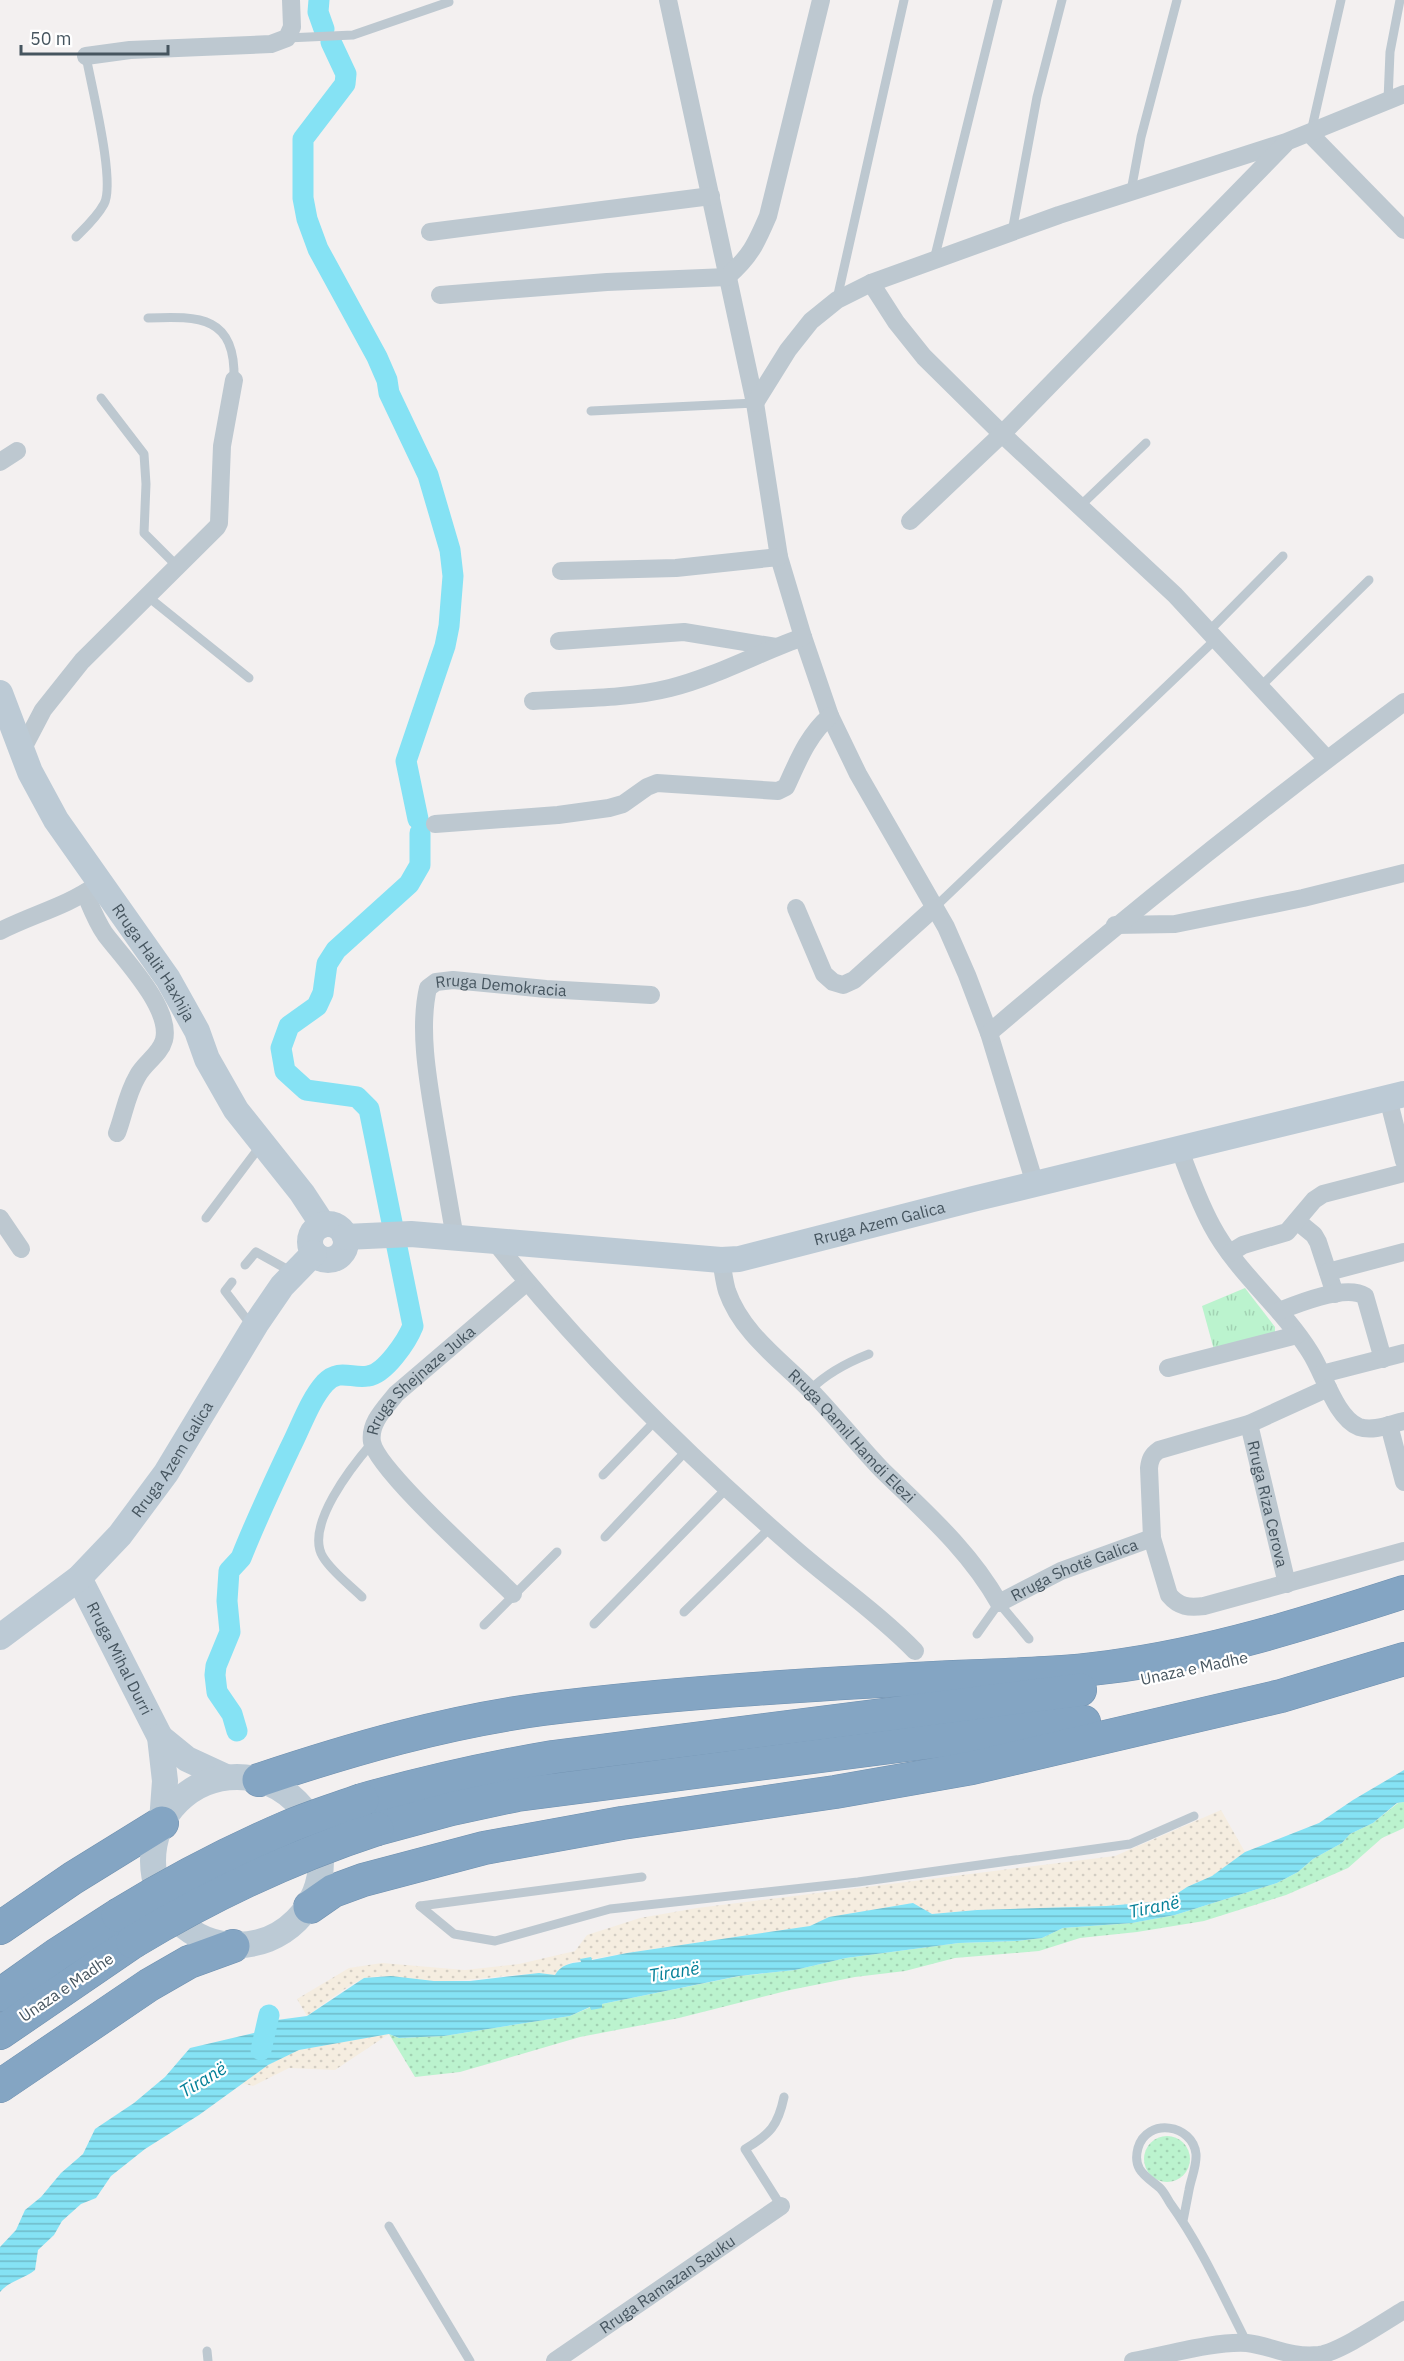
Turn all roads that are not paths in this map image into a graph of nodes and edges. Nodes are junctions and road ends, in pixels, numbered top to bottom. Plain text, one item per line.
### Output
1 (291, 0) edge
2 (668, 0) edge
3 (821, 0) edge
4 (904, 0) edge
5 (998, 0) edge
6 (1062, 0) edge
7 (1177, 0) edge
8 (1341, 0) edge
9 (1400, 0) edge
10 (449, 2) dead end
11 (287, 38) junction
12 (86, 56) joint
13 (1396, 97) edge
14 (1311, 134) junction
15 (1286, 142) junction
16 (1131, 191) junction
17 (711, 196) junction
18 (1404, 230) edge
19 (430, 232) dead end
20 (1012, 233) junction
21 (76, 237) dead end
22 (934, 261) junction
23 (728, 278) junction
24 (871, 284) junction
25 (440, 295) dead end
26 (837, 300) junction
27 (148, 318) dead end
28 (234, 380) joint
29 (101, 398) dead end
30 (755, 403) junction
31 (591, 411) dead end
32 (1002, 434) junction
33 (1146, 443) dead end
34 (17, 451) dead end
35 (0, 462) edge
36 (1080, 507) junction
37 (910, 521) dead end
38 (1283, 556) dead end
39 (780, 557) junction
40 (177, 566) junction
41 (561, 571) dead end
42 (1369, 580) dead end
43 (147, 596) junction
44 (1213, 634) junction
45 (803, 637) junction
46 (559, 641) dead end
47 (776, 647) junction
48 (249, 678) dead end
49 (1261, 686) junction
50 (0, 693) edge
51 (533, 701) dead end
52 (1404, 702) edge
53 (830, 716) junction
54 (21, 752) junction
55 (1327, 759) junction
56 (435, 824) dead end
57 (1404, 873) edge
58 (93, 887) junction
59 (796, 908) dead end
60 (934, 908) junction
61 (1115, 925) junction
62 (0, 932) edge
63 (651, 995) dead end
64 (989, 1032) junction
65 (1396, 1096) edge
66 (117, 1133) dead end
67 (262, 1143) junction
68 (1179, 1150) junction
69 (1404, 1161) edge
70 (1404, 1173) edge
71 (1035, 1184) junction
72 (0, 1218) edge
73 (206, 1218) dead end
74 (1297, 1221) junction
75 (334, 1231) junction
76 (455, 1238) junction
77 (495, 1242) junction
78 (21, 1250) dead end
79 (1404, 1252) edge
80 (1230, 1253) junction
81 (720, 1260) junction
82 (245, 1265) dead end
83 (1328, 1272) junction
84 (294, 1273) junction
85 (232, 1282) dead end
86 (527, 1282) junction
87 (1335, 1294) junction
88 (1279, 1311) junction
89 (253, 1328) junction
90 (1298, 1335) junction
91 (1404, 1353) edge
92 (869, 1354) dead end
93 (1383, 1359) junction
94 (1168, 1368) dead end
95 (1325, 1381) junction
96 (810, 1390) junction
97 (656, 1420) junction
98 (1396, 1423) edge
99 (1249, 1424) junction
100 (372, 1442) junction
101 (687, 1450) junction
102 (603, 1475) dead end
103 (1404, 1482) edge
104 (728, 1487) junction
105 (771, 1527) junction
106 (605, 1537) dead end
107 (1152, 1538) junction
108 (1404, 1551) edge
109 (557, 1552) dead end
110 (79, 1578) junction
111 (1287, 1584) junction
112 (1404, 1592) edge
113 (513, 1594) junction
114 (362, 1597) dead end
115 (999, 1603) junction
116 (1404, 1610) edge
117 (684, 1612) dead end
118 (594, 1624) dead end
119 (484, 1625) dead end
120 (977, 1634) dead end
121 (0, 1637) edge
122 (1029, 1639) dead end
123 (1404, 1642) edge
124 (915, 1651) dead end
125 (1404, 1659) edge
126 (160, 1737) junction
127 (226, 1778) junction
128 (259, 1780) junction
129 (1194, 1816) dead end
130 (162, 1823) junction
131 (642, 1877) dead end
132 (310, 1906) junction
133 (0, 1928) edge
134 (125, 1928) junction
135 (233, 1946) junction
136 (0, 1995) edge
137 (0, 2033) edge
138 (0, 2086) edge
139 (784, 2097) dead end
140 (781, 2206) joint
141 (1184, 2222) junction
142 (389, 2226) dead end
143 (1404, 2310) edge
144 (1248, 2343) junction
145 (470, 2361) edge
146 (555, 2361) edge
147 (1133, 2361) edge
148 (1257, 2361) edge

1 - 11 street
2 - 17 street
3 - 23 street
4 - 26 lane
5 - 22 lane
6 - 20 lane
7 - 16 lane
8 - 14 lane
9 - 13 lane
10 - 11 lane
11 - 12 street
12 - 21 lane
13 - 14 street
14 - 15 street
14 - 18 street
15 - 16 street
15 - 32 street
16 - 20 street
17 - 19 street
17 - 23 street
20 - 22 street
22 - 24 street
23 - 25 street
23 - 30 street
24 - 26 street
24 - 32 street
26 - 30 street
27 - 28 lane
28 - 40 street
29 - 40 lane
30 - 31 lane
30 - 39 street
32 - 36 street
32 - 37 street
33 - 36 lane
34 - 35 street
36 - 44 street
38 - 44 lane
39 - 41 street
39 - 45 street
40 - 43 street
42 - 49 lane
43 - 48 lane
43 - 54 street
44 - 49 street
44 - 60 lane
45 - 47 street
45 - 53 street
46 - 47 street
47 - 51 street
49 - 55 street
50 - 54 main road, Rruga Halit Haxhija
52 - 55 street
53 - 56 street
53 - 60 street
54 - 58 main road, Rruga Halit Haxhija
55 - 61 street
57 - 61 street
58 - 62 street
58 - 66 street
58 - 67 main road, Rruga Halit Haxhija
59 - 60 street
60 - 64 street
61 - 64 street
63 - 76 street, Rruga Demokracia
64 - 71 street
65 - 68 main road, Rruga Azem Galica
65 - 69 street
67 - 73 lane
67 - 75 main road, Rruga Halit Haxhija
68 - 71 main road, Rruga Azem Galica
68 - 80 street
70 - 74 street
71 - 81 main road, Rruga Azem Galica
72 - 78 street
74 - 80 street
74 - 83 street
75 - 76 main road, Rruga Azem Galica
75 - 84 main road, Rruga Azem Galica
76 - 77 main road, Rruga Azem Galica
77 - 81 main road, Rruga Azem Galica
77 - 86 street
79 - 83 street
80 - 88 street
81 - 96 street, Rruga Qamil Hamdi Elezi
82 - 84 lane
83 - 87 street
84 - 89 main road, Rruga Azem Galica
85 - 89 lane
86 - 97 street
86 - 100 street, Rruga Shejnaze Juka
87 - 88 street
87 - 93 street
88 - 90 street
89 - 110 main road, Rruga Azem Galica
90 - 94 street
90 - 95 street
91 - 93 street, Rruga Riza Cerova
92 - 96 lane
93 - 95 street, Rruga Riza Cerova
95 - 98 street
95 - 99 street, Rruga Riza Cerova
96 - 115 street, Rruga Qamil Hamdi Elezi
97 - 101 street
97 - 102 lane
98 - 103 street
99 - 107 street, Rruga Riza Cerova
99 - 111 street, Rruga Riza Cerova
100 - 113 street, Rruga Shejnaze Juka
100 - 114 lane
101 - 104 street
101 - 106 lane
104 - 105 street
104 - 118 lane
105 - 117 lane
105 - 124 street
107 - 111 street, Rruga Riza Cerova
107 - 115 street, Rruga Shotë Galica
108 - 111 street, Rruga Riza Cerova
109 - 113 lane
110 - 121 main road, Rruga Azem Galica
110 - 126 main road, Rruga Mihal Durri
112 - 128 highway
113 - 119 lane
115 - 120 lane, Rruga Shotë Galica
115 - 122 lane
116 - 134 highway, Unaza e Madhe, bridge
123 - 134 highway, bridge
125 - 132 highway
126 - 127 main road
126 - 130 main road
127 - 128 main road
127 - 130 main road
128 - 132 main road
129 - 131 lane
130 - 133 highway
130 - 135 main road
132 - 135 main road
134 - 136 highway, Unaza e Madhe
134 - 137 highway, Unaza e Madhe
135 - 138 highway
139 - 140 lane
140 - 146 street, Rruga Ramazan Sauku
141 - 141 lane
141 - 144 lane
142 - 145 lane
143 - 144 street
144 - 147 street
144 - 148 street

